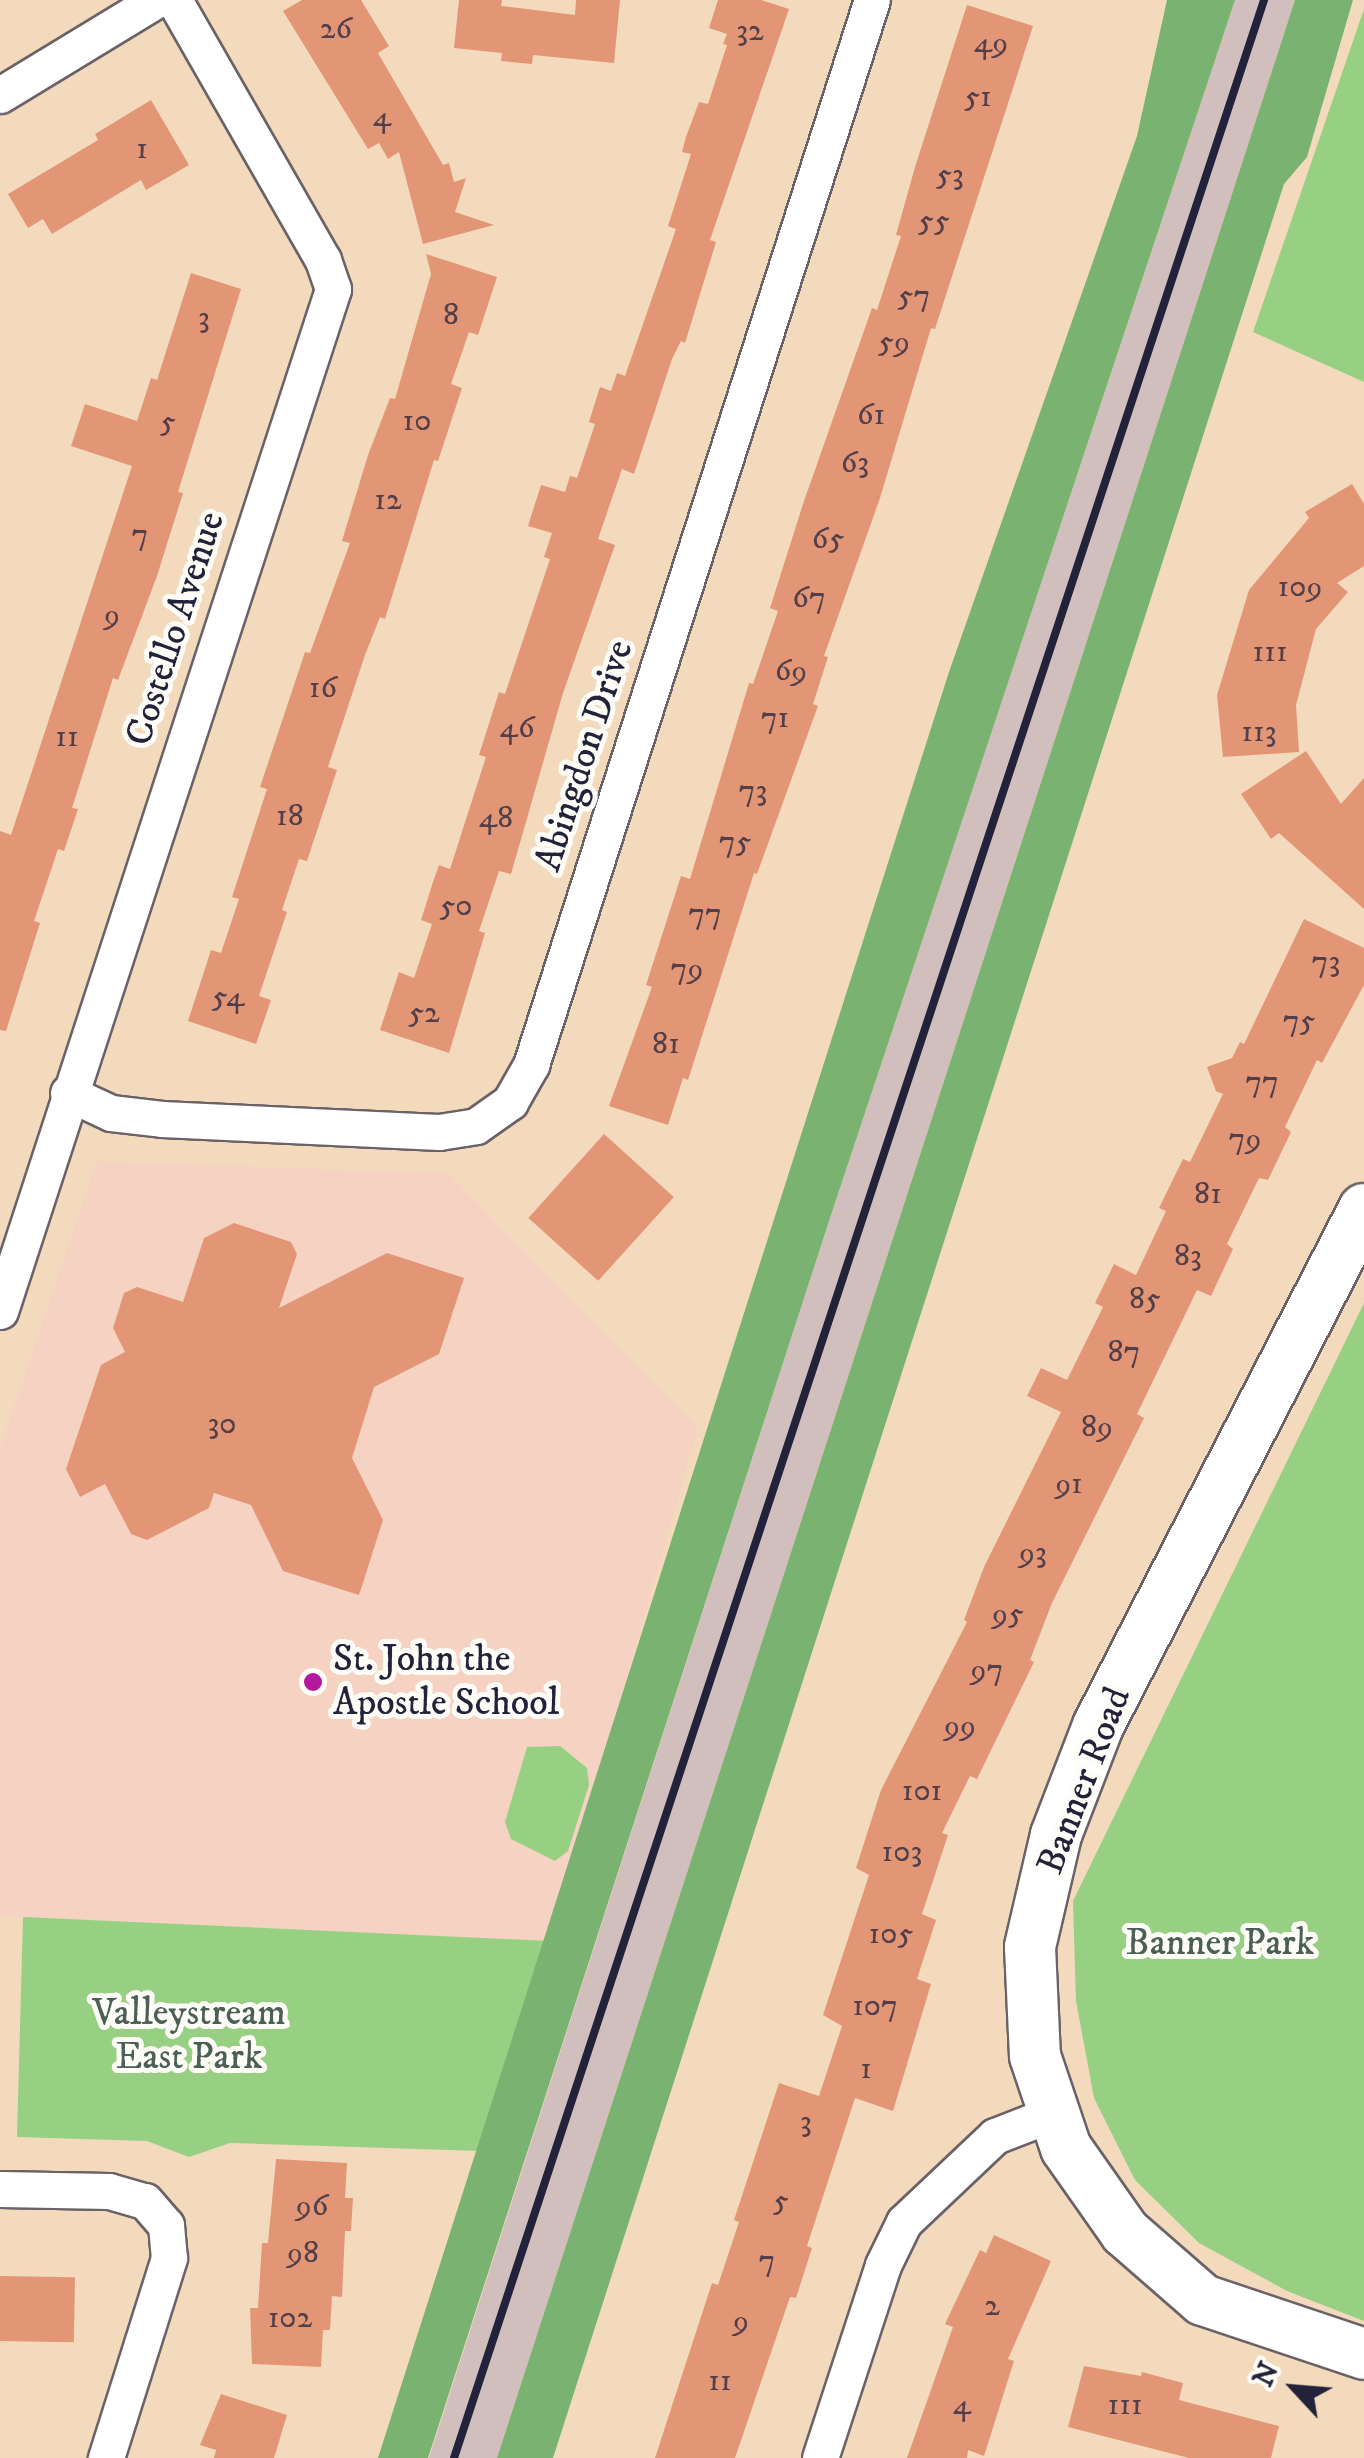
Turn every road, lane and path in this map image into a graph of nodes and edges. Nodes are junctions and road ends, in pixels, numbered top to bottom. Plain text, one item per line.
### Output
1 (156, 0) edge
2 (174, 0) edge
3 (872, 0) edge
4 (0, 95) edge
5 (68, 1093) junction
6 (1364, 1209) edge
7 (0, 1311) edge
8 (1054, 2113) junction
9 (0, 2189) edge
10 (1364, 2354) edge
11 (106, 2458) edge
12 (820, 2458) edge

1 - 4 street
2 - 5 street, Costello Avenue
3 - 5 street, Abingdon Drive
5 - 7 street, Costello Avenue
6 - 8 street, Banner Road
8 - 10 street, Banner Road
8 - 12 street
9 - 11 street

